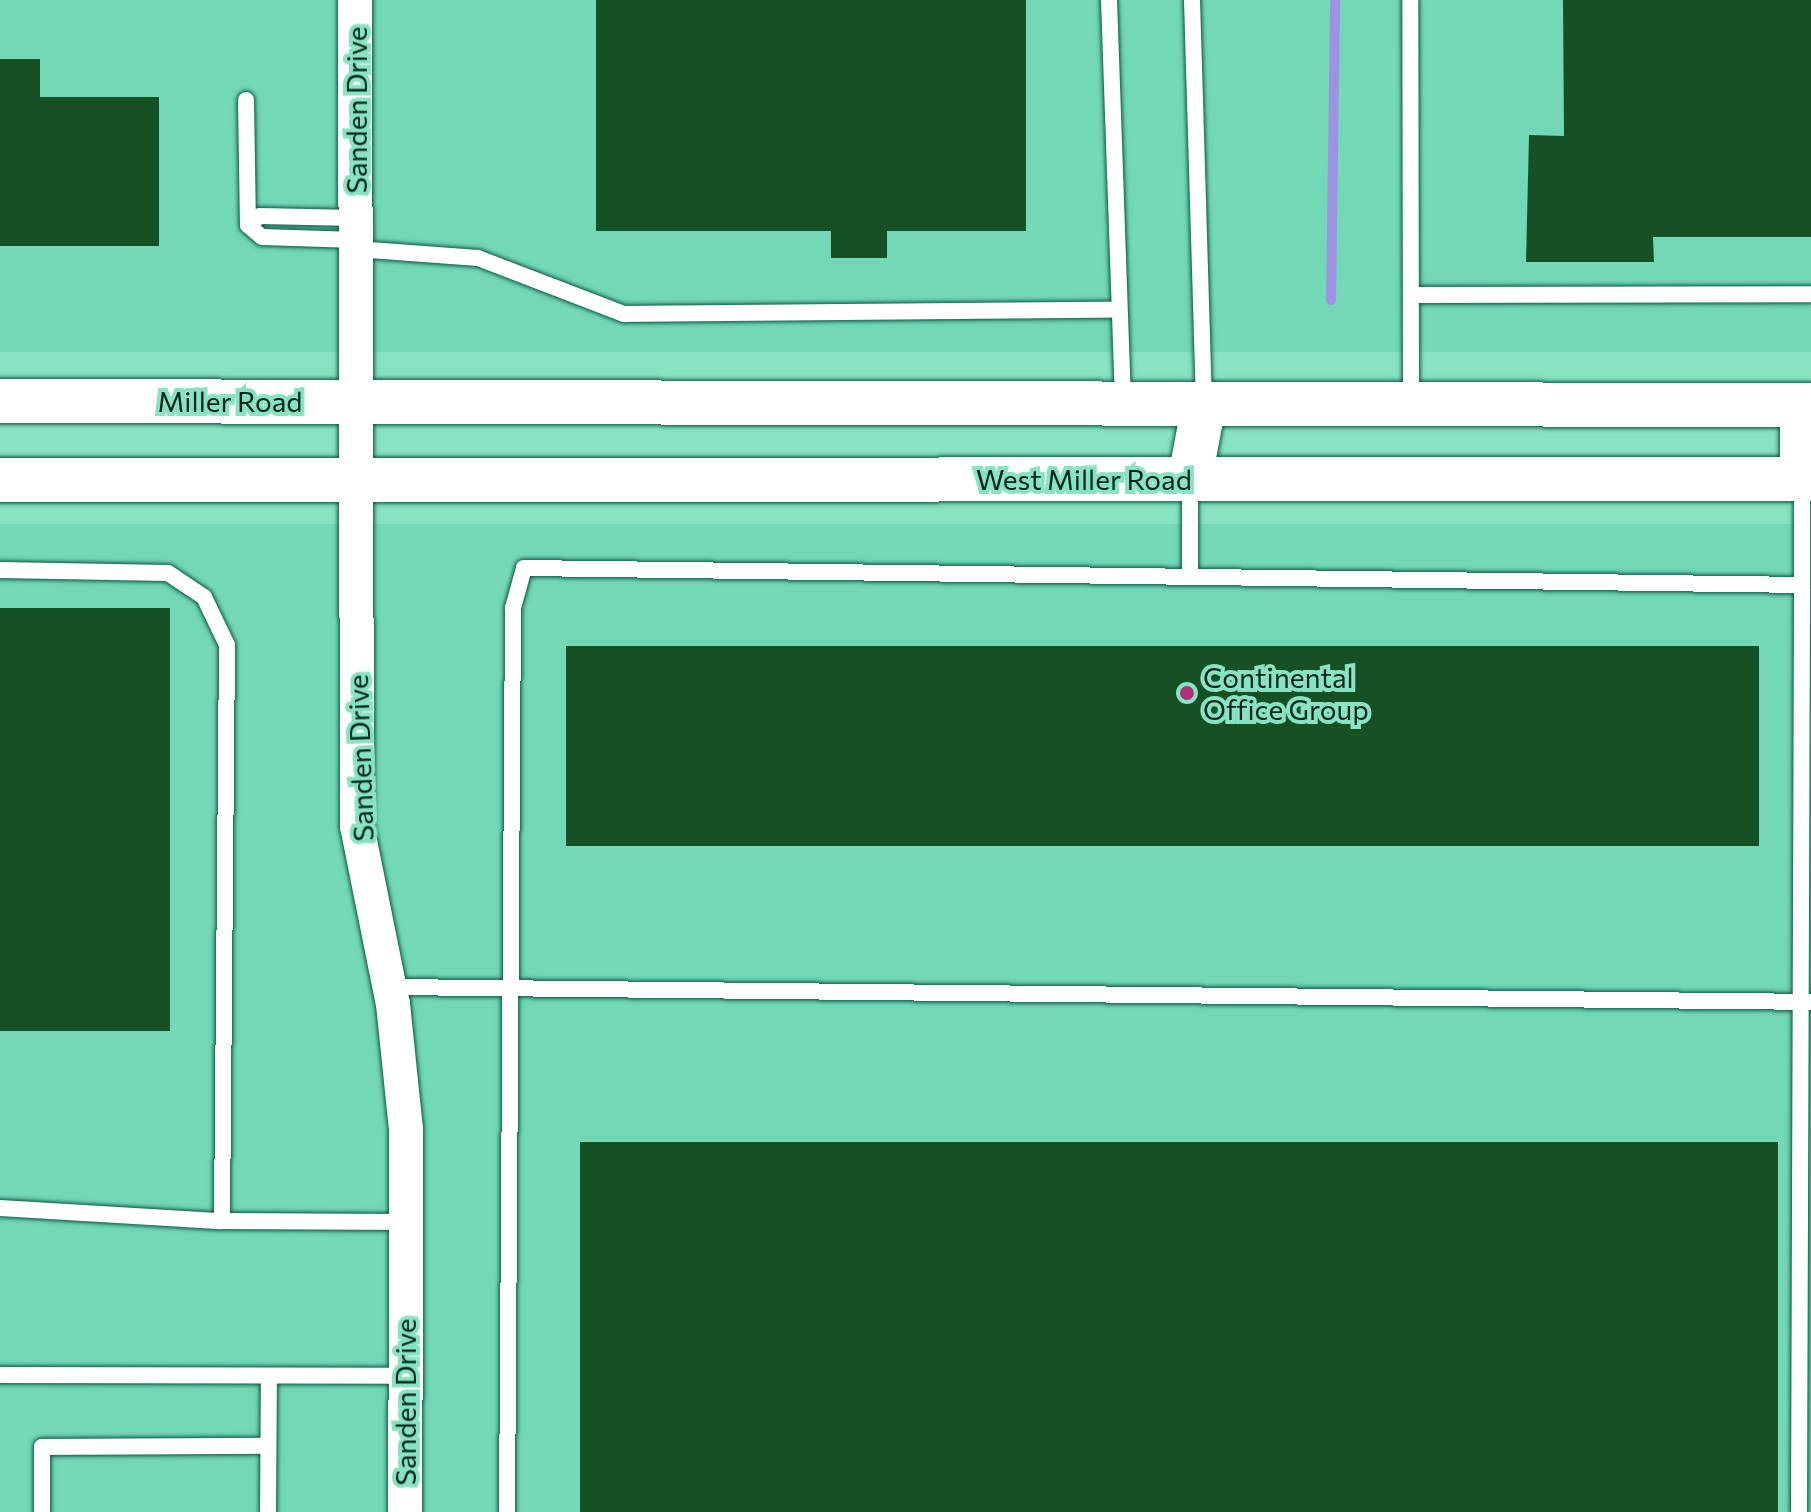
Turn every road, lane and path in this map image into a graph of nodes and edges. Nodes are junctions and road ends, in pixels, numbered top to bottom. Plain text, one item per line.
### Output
1 (355, 0) edge
2 (1109, 0) edge
3 (1192, 0) edge
4 (1410, 0) edge
5 (246, 100) dead end
6 (356, 236) junction
7 (1811, 294) edge
8 (1411, 295) junction
9 (1118, 310) junction
10 (0, 401) edge
11 (357, 402) junction
12 (1405, 403) junction
13 (1204, 404) junction
14 (1123, 405) junction
15 (1806, 405) edge
16 (1190, 478) junction
17 (1806, 479) edge
18 (0, 480) edge
19 (357, 482) junction
20 (0, 570) edge
21 (1190, 576) junction
22 (1802, 585) junction
23 (1806, 762) edge
24 (389, 987) junction
25 (511, 989) junction
26 (1806, 1002) edge
27 (0, 1208) edge
28 (222, 1221) junction
29 (406, 1222) junction
30 (1805, 1364) edge
31 (0, 1375) edge
32 (269, 1376) junction
33 (406, 1376) junction
34 (268, 1446) junction
35 (42, 1512) edge
36 (268, 1512) edge
37 (405, 1512) edge
38 (507, 1512) edge
39 (1799, 1512) edge

1 - 6 street, Sanden Drive
2 - 9 lane
3 - 13 lane
4 - 8 lane
5 - 6 lane
6 - 9 lane
6 - 11 street, Sanden Drive
7 - 8 lane
8 - 12 lane
9 - 14 lane
10 - 11 main road, Miller Road
11 - 14 main road, Miller Road
11 - 19 street, Sanden Drive
12 - 13 main road
12 - 15 main road
13 - 14 main road
13 - 16 main road
15 - 17 main road
16 - 17 main road, West Miller Road
16 - 19 main road, West Miller Road
16 - 21 lane
17 - 22 lane
18 - 19 main road
19 - 24 street, Sanden Drive
20 - 28 lane
21 - 22 lane
21 - 25 lane
22 - 23 lane
23 - 26 lane
24 - 25 lane
24 - 29 street, Sanden Drive
25 - 26 lane
25 - 38 lane
26 - 30 lane
27 - 28 lane
28 - 29 lane
29 - 33 street, Sanden Drive
30 - 39 lane
31 - 32 lane
32 - 33 lane
32 - 34 lane
33 - 37 street, Sanden Drive
34 - 35 lane
34 - 36 lane

